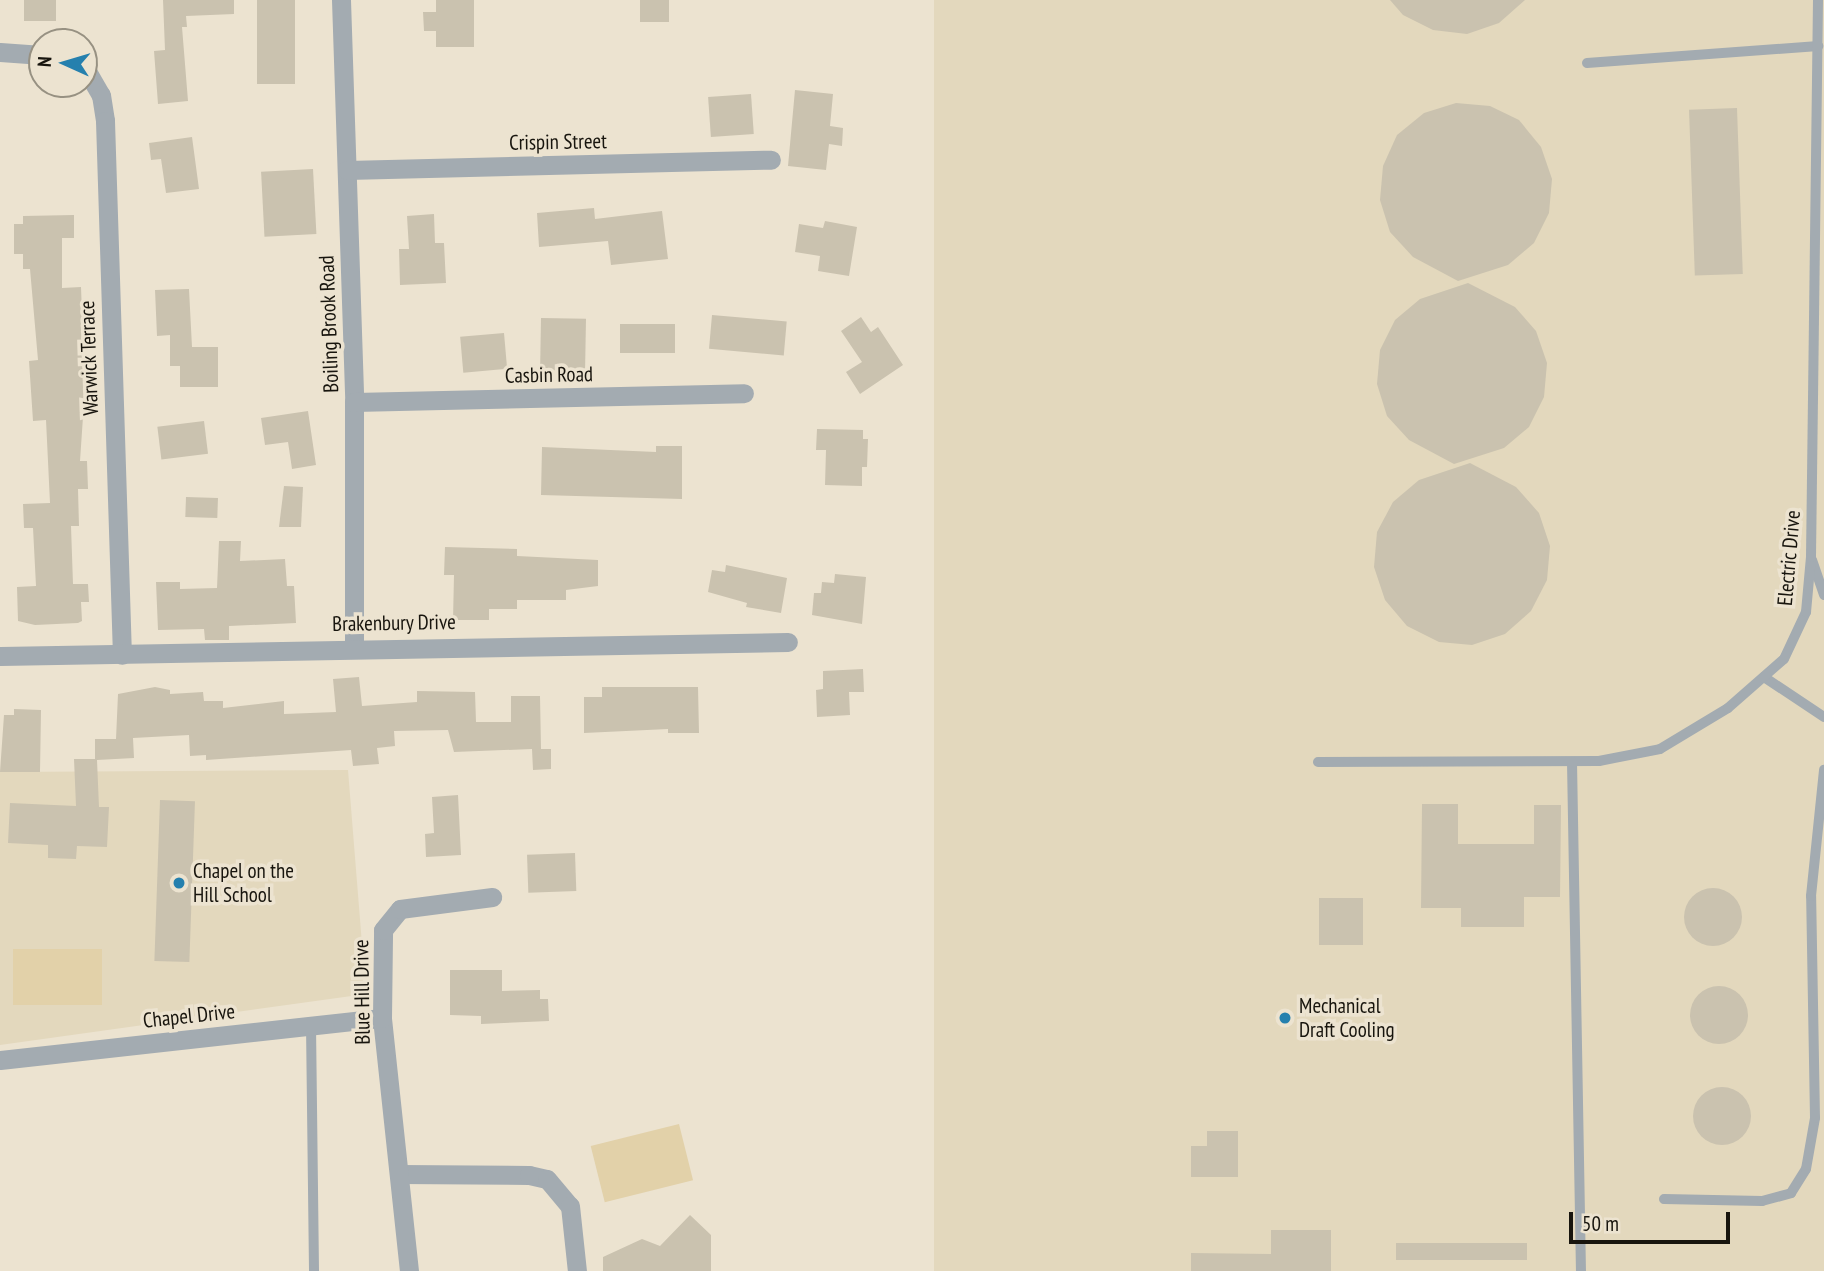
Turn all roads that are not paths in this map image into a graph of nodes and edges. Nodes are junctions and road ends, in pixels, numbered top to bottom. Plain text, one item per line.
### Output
1 (341, 0) edge
2 (1818, 0) edge
3 (1818, 46) junction
4 (0, 52) edge
5 (28, 54) edge
6 (1587, 63) dead end
7 (98, 90) edge
8 (771, 160) dead end
9 (347, 170) junction
10 (744, 393) dead end
11 (354, 402) junction
12 (1820, 421) edge
13 (1811, 557) junction
14 (1824, 595) edge
15 (788, 642) dead end
16 (354, 646) junction
17 (122, 655) junction
18 (0, 656) edge
19 (1764, 677) junction
20 (1824, 717) edge
21 (1572, 761) junction
22 (1318, 762) dead end
23 (1824, 770) edge
24 (492, 897) dead end
25 (382, 1018) junction
26 (311, 1025) junction
27 (0, 1060) edge
28 (398, 1174) junction
29 (1664, 1199) dead end
30 (314, 1271) edge
31 (409, 1271) edge
32 (577, 1271) edge
33 (1581, 1271) edge

1 - 9 street, Boiling Brook Road
2 - 3 lane, Electric Drive
3 - 6 lane
3 - 12 lane, Electric Drive
4 - 5 street
7 - 17 street, Warwick Terrace
8 - 9 street, Crispin Street
9 - 11 street, Boiling Brook Road
10 - 11 street, Casbin Road
11 - 16 street, Boiling Brook Road
12 - 13 lane, Electric Drive
13 - 14 lane
13 - 19 lane, Electric Drive
15 - 16 street, Brakenbury Drive
16 - 17 street, Brakenbury Drive
17 - 18 street, Brakenbury Drive
19 - 20 lane
19 - 21 lane, Electric Drive
21 - 22 lane, Electric Drive
21 - 33 lane
23 - 29 lane
24 - 25 street, Blue Hill Drive
25 - 26 street, Chapel Drive
25 - 28 street, Blue Hill Drive
26 - 27 street, Chapel Drive
26 - 30 lane
28 - 31 street, Blue Hill Drive
28 - 32 street

